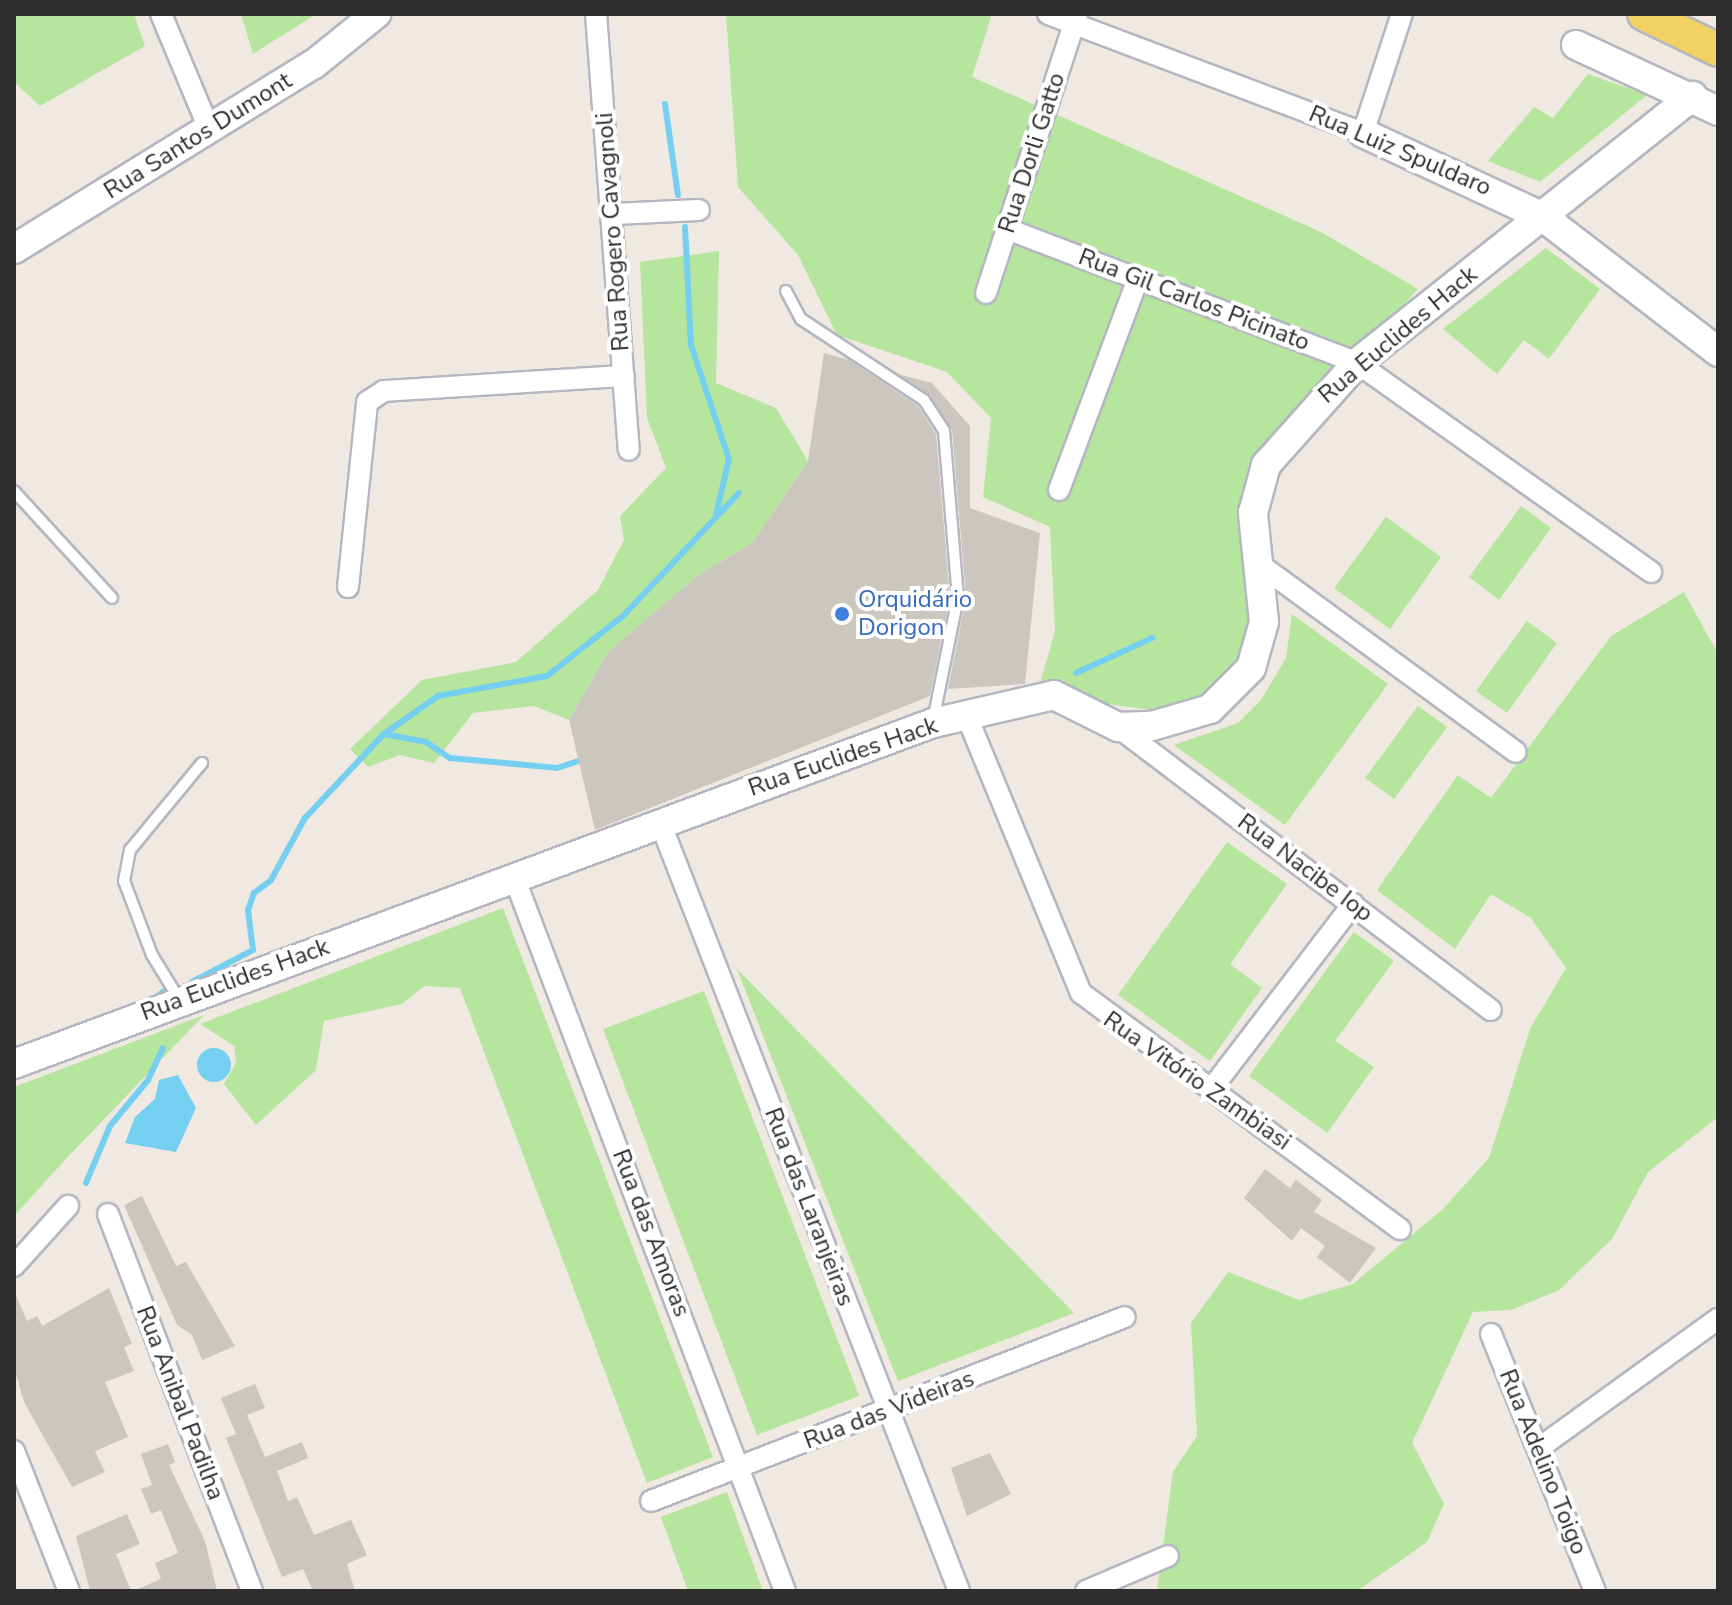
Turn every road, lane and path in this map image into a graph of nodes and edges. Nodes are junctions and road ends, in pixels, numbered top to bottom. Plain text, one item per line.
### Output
1 (161, 14) edge
2 (376, 14) edge
3 (596, 14) edge
4 (1048, 14) edge
5 (1402, 14) edge
6 (1644, 14) edge
7 (1076, 19) edge
8 (1576, 45) dead end
9 (1718, 50) edge
10 (1693, 96) junction
11 (1718, 111) edge
12 (210, 131) junction
13 (1363, 133) junction
14 (699, 210) dead end
15 (613, 214) junction
16 (1543, 217) junction
17 (1007, 229) junction
18 (14, 249) edge
19 (1138, 279) junction
20 (786, 291) dead end
21 (986, 293) dead end
22 (1718, 352) edge
23 (1357, 363) junction
24 (624, 376) junction
25 (629, 450) dead end
26 (1059, 490) dead end
27 (14, 491) edge
28 (1263, 567) junction
29 (1651, 572) dead end
30 (348, 587) dead end
31 (112, 598) dead end
32 (968, 719) junction
33 (933, 723) junction
34 (1118, 727) junction
35 (1516, 752) dead end
36 (202, 763) dead end
37 (660, 822) junction
38 (514, 877) junction
39 (1353, 904) junction
40 (179, 999) junction
41 (1491, 1010) dead end
42 (14, 1064) edge
43 (1212, 1088) junction
44 (68, 1206) dead end
45 (108, 1214) dead end
46 (1400, 1229) dead end
47 (14, 1266) edge
48 (1125, 1317) dead end
49 (1718, 1319) edge
50 (1491, 1334) dead end
51 (888, 1411) junction
52 (1539, 1448) junction
53 (14, 1451) edge
54 (740, 1469) junction
55 (651, 1501) dead end
56 (1168, 1556) dead end
57 (69, 1591) edge
58 (252, 1591) edge
59 (785, 1591) edge
60 (959, 1591) edge
61 (1086, 1591) edge
62 (1595, 1591) edge

1 - 12 street
2 - 12 street, Rua Santos Dumont
3 - 15 street, Rua Rogero Cavagnoli
4 - 7 street, Rua Luiz Spuldaro
5 - 13 street
6 - 9 main road
7 - 13 street, Rua Luiz Spuldaro
7 - 17 street, Rua Dorli Gatto
8 - 10 street
10 - 11 street
10 - 16 street, Rua Euclides Hack
12 - 18 street, Rua Santos Dumont
13 - 16 street, Rua Luiz Spuldaro
14 - 15 street
15 - 24 street, Rua Rogero Cavagnoli
16 - 22 street, Rua Luiz Spuldaro
16 - 23 street, Rua Euclides Hack
17 - 19 street, Rua Gil Carlos Picinato
17 - 21 street, Rua Dorli Gatto
19 - 23 street, Rua Gil Carlos Picinato
19 - 26 street
20 - 33 lane
23 - 28 street, Rua Euclides Hack
23 - 29 street, Rua Gil Carlos Picinato
24 - 25 street, Rua Rogero Cavagnoli
24 - 30 street
27 - 31 lane
28 - 34 street, Rua Euclides Hack
28 - 35 street
32 - 33 street, Rua Euclides Hack
32 - 34 street, Rua Euclides Hack
32 - 43 street, Rua Vitório Zambiasi
33 - 37 street, Rua Euclides Hack
34 - 39 street, Rua Nacibe Iop
36 - 40 lane
37 - 38 street, Rua Euclides Hack
37 - 51 street, Rua das Laranjeiras
38 - 40 street, Rua Euclides Hack
38 - 54 street, Rua das Amoras
39 - 41 street, Rua Nacibe Iop
39 - 43 street
40 - 42 street, Rua Euclides Hack
43 - 46 street, Rua Vitório Zambiasi
44 - 47 street
45 - 58 street, Rua Anibal Padilha
48 - 51 street, Rua das Videiras
49 - 52 street
50 - 52 street, Rua Adelino Toigo
51 - 54 street, Rua das Videiras
51 - 60 street, Rua das Laranjeiras
52 - 62 street, Rua Adelino Toigo
53 - 57 street
54 - 55 street, Rua das Videiras
54 - 59 street, Rua das Amoras
56 - 61 street

